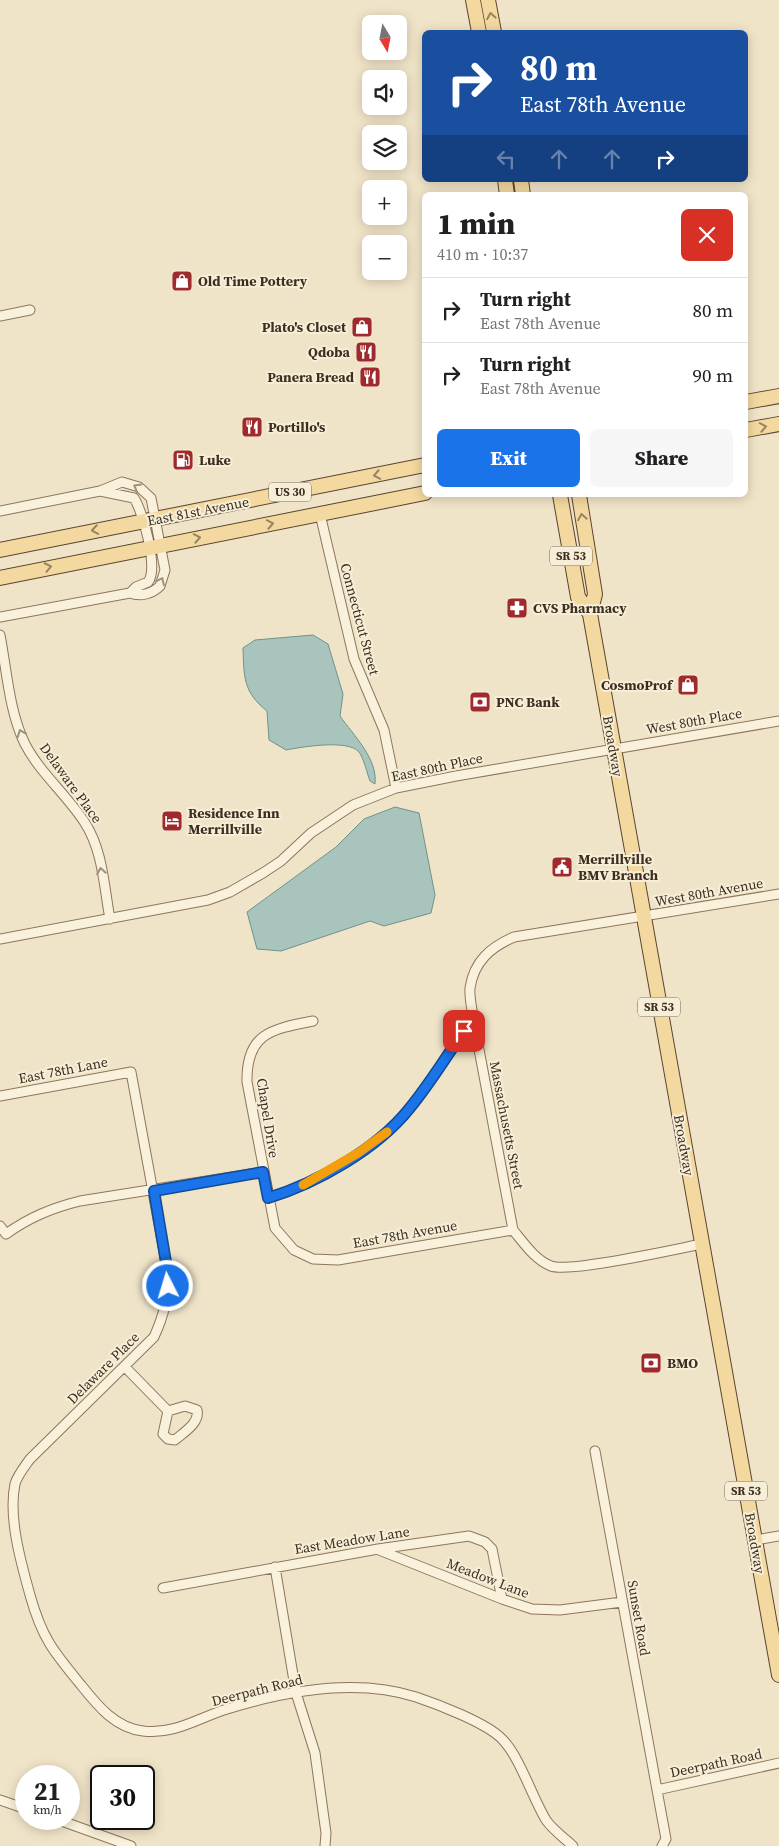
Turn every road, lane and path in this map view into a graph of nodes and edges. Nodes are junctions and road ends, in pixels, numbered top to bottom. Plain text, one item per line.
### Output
1 (473, 0) edge
2 (488, 0) edge
3 (479, 30) edge
4 (494, 30) edge
5 (30, 310) dead end
6 (0, 316) edge
7 (779, 396) edge
8 (748, 402) edge
9 (779, 424) edge
10 (748, 430) edge
11 (422, 466) edge
12 (100, 491) junction
13 (422, 494) edge
14 (560, 497) edge
15 (578, 497) edge
16 (0, 511) edge
17 (320, 514) junction
18 (149, 520) junction
19 (155, 546) junction
20 (0, 550) edge
21 (0, 578) edge
22 (590, 614) junction
23 (0, 617) edge
24 (0, 635) edge
25 (779, 721) edge
26 (613, 749) junction
27 (396, 788) junction
28 (779, 894) edge
29 (643, 917) junction
30 (110, 919) junction
31 (0, 939) edge
32 (313, 1021) dead end
33 (474, 1023) junction
34 (131, 1072) joint
35 (0, 1096) edge
36 (263, 1172) junction
37 (154, 1191) junction
38 (268, 1198) junction
39 (513, 1230) junction
40 (2, 1233) edge
41 (702, 1244) junction
42 (125, 1367) junction
43 (168, 1411) dead end
44 (596, 1451) dead end
45 (13, 1518) joint
46 (779, 1536) edge
47 (755, 1540) junction
48 (378, 1549) junction
49 (274, 1567) junction
50 (163, 1588) dead end
51 (502, 1599) junction
52 (622, 1602) junction
53 (779, 1675) edge
54 (296, 1693) junction
55 (779, 1763) edge
56 (657, 1790) junction
57 (0, 1800) edge
58 (15, 1805) edge
59 (80, 1828) edge
60 (131, 1846) edge
61 (324, 1846) edge
62 (573, 1846) edge
63 (662, 1846) edge

1 - 3 main road
4 -> 2 main road
5 - 6 street
7 - 8 main road
10 -> 9 main road
11 -> 18 main road, East 81st Avenue / US 30
12 - 16 street
12 - 18 street
18 -> 12 street
13 - 17 main road, East 81st Avenue / US 30
14 - 22 main road, Broadway / SR 53
22 -> 15 main road, Broadway / SR 53
19 -> 17 main road, East 81st Avenue / US 30
17 - 27 street, Connecticut Street
18 - 19 street
18 -> 20 main road, East 81st Avenue / US 30
21 -> 19 main road, East 81st Avenue / US 30
19 - 23 street
22 - 26 main road, Broadway / SR 53
30 -> 24 street, Delaware Place
25 - 26 street, West 80th Place
26 - 27 street, East 80th Place
26 - 29 main road, Broadway / SR 53
27 - 30 street, East 80th Place
28 - 29 street, West 80th Avenue
29 - 33 street, Massachusetts Street
29 - 41 main road, Broadway / SR 53
30 - 31 street, East 80th Place
32 - 36 street, Chapel Drive
33 - 38 street
33 - 39 street, Massachusetts Street
34 - 35 street, East 78th Lane
34 - 37 street, Delaware Place
36 - 37 street
36 - 38 street, East 78th Avenue
37 - 40 street
37 - 42 street, Delaware Place
38 - 39 street, East 78th Avenue
39 - 41 street
41 - 47 main road, Broadway / SR 53
42 - 43 street
42 - 45 street, Delaware Place
44 - 52 street, Sunset Road
45 - 54 street, Deerpath Road
46 - 47 street
47 - 53 main road, Broadway / SR 53
48 - 49 street, East Meadow Lane
48 - 51 street, Meadow Lane
48 - 51 street, East Meadow Lane
49 - 50 street, East Meadow Lane
49 - 54 street
51 - 52 street, Meadow Lane
52 - 56 street, Sunset Road
54 - 61 street
54 - 62 street, Deerpath Road
55 - 56 street, Deerpath Road
56 - 63 street, Deerpath Road
57 - 58 street
59 - 60 street

